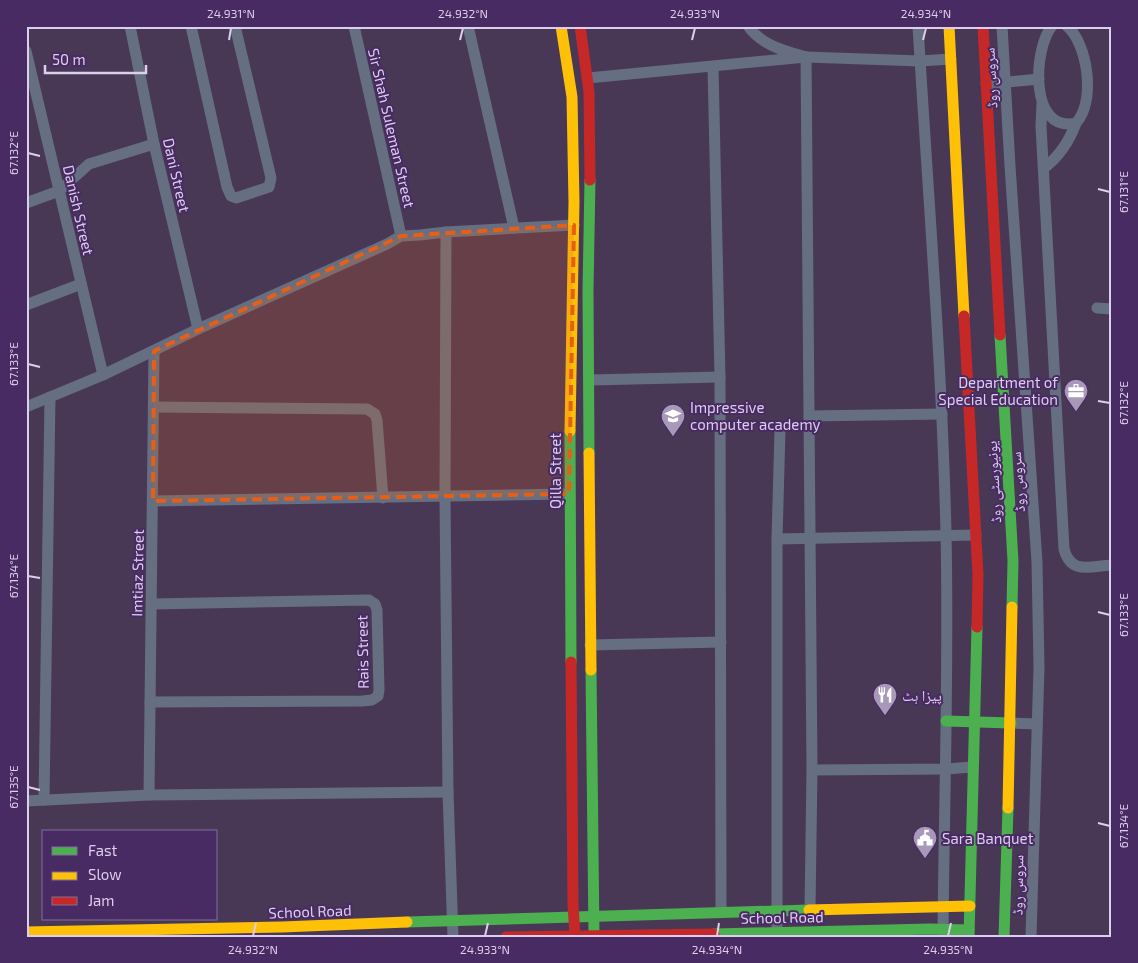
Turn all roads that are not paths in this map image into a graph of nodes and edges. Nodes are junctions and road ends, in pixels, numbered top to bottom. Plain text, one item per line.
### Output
1 (130, 26) edge
2 (190, 26) edge
3 (235, 26) edge
4 (354, 26) edge
5 (468, 26) edge
6 (561, 26) edge
7 (580, 26) edge
8 (748, 26) edge
9 (918, 26) edge
10 (949, 26) edge
11 (983, 26) edge
12 (1002, 26) edge
13 (1052, 26) edge
14 (1067, 26) edge
15 (26, 51) edge
16 (806, 57) junction
17 (951, 59) junction
18 (920, 61) junction
19 (713, 67) junction
20 (588, 78) junction
21 (1039, 79) junction
22 (1005, 83) junction
23 (986, 84) junction
24 (31, 92) edge
25 (1042, 104) junction
26 (1076, 123) junction
27 (154, 144) junction
28 (1044, 168) junction
29 (59, 191) junction
30 (26, 203) edge
31 (574, 225) junction
32 (514, 228) junction
33 (446, 232) junction
34 (401, 236) junction
35 (81, 284) junction
36 (26, 305) edge
37 (1097, 308) dead end
38 (1112, 309) edge
39 (198, 329) junction
40 (154, 350) junction
41 (103, 375) junction
42 (720, 377) junction
43 (590, 380) junction
44 (50, 397) junction
45 (26, 407) edge
46 (154, 407) junction
47 (942, 414) junction
48 (809, 416) junction
49 (780, 430) dead end
50 (569, 494) junction
51 (445, 497) junction
52 (383, 498) junction
53 (153, 500) junction
54 (946, 535) junction
55 (976, 535) junction
56 (809, 538) junction
57 (777, 539) junction
58 (1112, 565) edge
59 (152, 604) junction
60 (721, 642) junction
61 (590, 645) junction
62 (150, 702) junction
63 (946, 721) junction
64 (973, 722) junction
65 (1011, 723) junction
66 (1037, 724) junction
67 (972, 767) junction
68 (946, 769) junction
69 (812, 770) junction
70 (448, 792) junction
71 (149, 796) junction
72 (44, 800) junction
73 (26, 801) edge
74 (970, 906) junction
75 (943, 907) junction
76 (810, 910) junction
77 (777, 911) junction
78 (721, 912) junction
79 (574, 916) junction
80 (594, 916) junction
81 (452, 921) junction
82 (26, 932) edge
83 (777, 932) junction
84 (943, 933) edge
85 (969, 933) edge
86 (736, 934) edge
87 (813, 934) edge
88 (575, 936) edge
89 (453, 937) edge
90 (506, 937) edge
91 (594, 937) edge
92 (1004, 937) edge
93 (1031, 937) edge

1 - 27 street, Dani Street
2 - 3 street
4 - 34 street, Sir Shah Suleman Street
5 - 32 street
6 - 31 street, Qilla Street
7 - 20 street
8 - 16 street
9 - 18 street
10 - 17 street, یونیورسٹی روڈ
11 - 23 street, یونیورسٹی روڈ
12 - 22 street, سروس روڈ
13 - 21 street
14 - 26 street
15 - 24 street, Danish Street
16 - 18 street
16 - 19 street
16 - 48 street
17 - 18 street
17 - 55 street, یونیورسٹی روڈ
18 - 47 street
19 - 20 street
19 - 42 street
20 - 43 street
21 - 22 street
21 - 25 street
22 - 23 street
22 - 66 street, سروس روڈ
23 - 65 street, یونیورسٹی روڈ
24 - 29 street, Danish Street
25 - 26 street
25 - 28 street
26 - 28 street
27 - 29 street
27 - 39 street, Dani Street
28 - 58 street
29 - 30 street
29 - 35 street, Danish Street
31 - 32 street
31 - 50 street, Qilla Street
32 - 33 street
33 - 34 street
33 - 51 street
34 - 39 street
35 - 36 street
35 - 41 street, Danish Street
37 - 38 street
39 - 40 street
40 - 41 street
40 - 46 street, Imtiaz Street
41 - 44 street
42 - 43 street
42 - 60 street
43 - 61 street
44 - 45 street
44 - 72 street
46 - 52 street
46 - 53 street, Imtiaz Street
47 - 48 street
47 - 54 street
48 - 56 street
49 - 57 street
50 - 51 street
50 - 79 street, Qilla Street
51 - 52 street
51 - 70 street
52 - 53 street
53 - 59 street, Imtiaz Street
54 - 55 street
54 - 56 street
54 - 63 street
55 - 64 street, یونیورسٹی روڈ
56 - 57 street
56 - 69 street
57 - 77 street
59 - 62 street, Imtiaz Street
59 - 62 street, Rais Street
60 - 61 street
60 - 78 street
61 - 80 street
62 - 71 street, Imtiaz Street
63 - 64 street
63 - 68 street
64 - 65 street
64 - 67 street, یونیورسٹی روڈ
65 - 66 street
65 - 92 street, یونیورسٹی روڈ
66 - 93 street, سروس روڈ
67 - 68 street
67 - 74 street, یونیورسٹی روڈ
68 - 69 street
68 - 75 street
69 - 76 street
70 - 71 street
70 - 81 street
71 - 72 street
72 - 73 street
74 - 75 street, School Road
74 - 85 street, یونیورسٹی روڈ
75 - 76 street, School Road
75 - 84 street
76 - 77 street, School Road
77 - 78 street, School Road
77 - 83 street
78 - 80 street, School Road
79 - 80 street, School Road
79 - 81 street, School Road
79 - 88 street, Qilla Street
80 - 91 street
81 - 82 street, School Road
81 - 89 street
83 - 86 street, School Road
83 - 87 street, School Road
84 - 85 street, School Road
84 - 87 street, School Road
86 - 91 street, School Road
88 - 90 street, School Road
88 - 91 street, School Road

